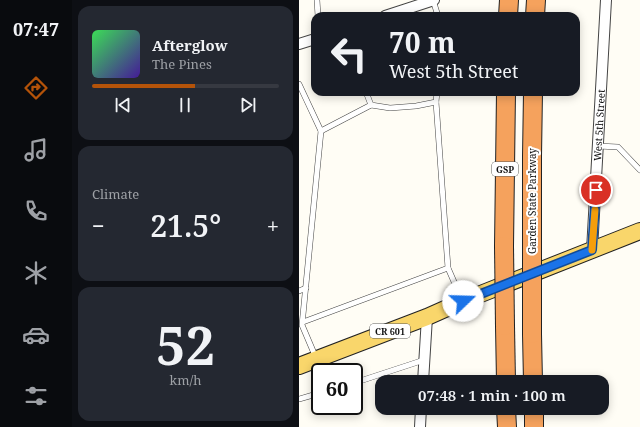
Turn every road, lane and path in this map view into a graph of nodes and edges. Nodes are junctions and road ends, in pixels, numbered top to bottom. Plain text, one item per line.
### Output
1 (317, 0) edge
2 (433, 0) edge
3 (536, 0) edge
4 (606, 0) edge
5 (318, 12) edge
6 (397, 12) edge
7 (437, 12) edge
8 (535, 12) edge
9 (311, 40) edge
10 (299, 44) edge
11 (299, 84) edge
12 (368, 96) edge
13 (437, 96) edge
14 (506, 96) edge
15 (533, 96) edge
16 (302, 97) edge
17 (436, 102) junction
18 (371, 105) junction
19 (321, 131) junction
20 (598, 146) junction
21 (640, 170) edge
22 (640, 231) edge
23 (592, 250) junction
24 (448, 268) junction
25 (306, 288) junction
26 (299, 291) edge
27 (463, 301) junction
28 (427, 317) junction
29 (301, 324) edge
30 (316, 359) junction
31 (424, 360) junction
32 (299, 366) edge
33 (423, 375) edge
34 (506, 375) edge
35 (533, 375) edge
36 (363, 380) edge
37 (311, 396) edge
38 (299, 399) edge
39 (421, 415) edge
40 (506, 415) edge
41 (534, 415) edge
42 (420, 427) edge
43 (507, 427) edge
44 (534, 427) edge

1 - 5 lane
2 - 6 street
2 - 7 lane
3 - 8 highway
4 - 20 street, West 5th Street
9 - 10 street
11 - 16 lane
12 - 18 lane
13 - 17 lane
14 - 34 highway, GSP, bridge
15 - 35 highway, Garden State Parkway / GSP, bridge
16 - 19 lane
17 - 18 lane
17 - 24 lane
18 - 19 lane
19 - 25 lane
20 - 21 lane
20 - 23 street, West 5th Street
22 - 23 main road, CR 601
23 - 27 main road, CR 601
24 - 27 lane
24 - 29 lane
25 - 26 lane
25 - 29 lane
27 - 28 main road, CR 601
28 - 30 main road, CR 601
28 - 31 street
29 - 30 lane
30 - 32 main road, CR 601
31 - 33 street
31 - 36 lane
37 - 38 lane
39 - 42 street
40 - 43 highway
41 - 44 highway

